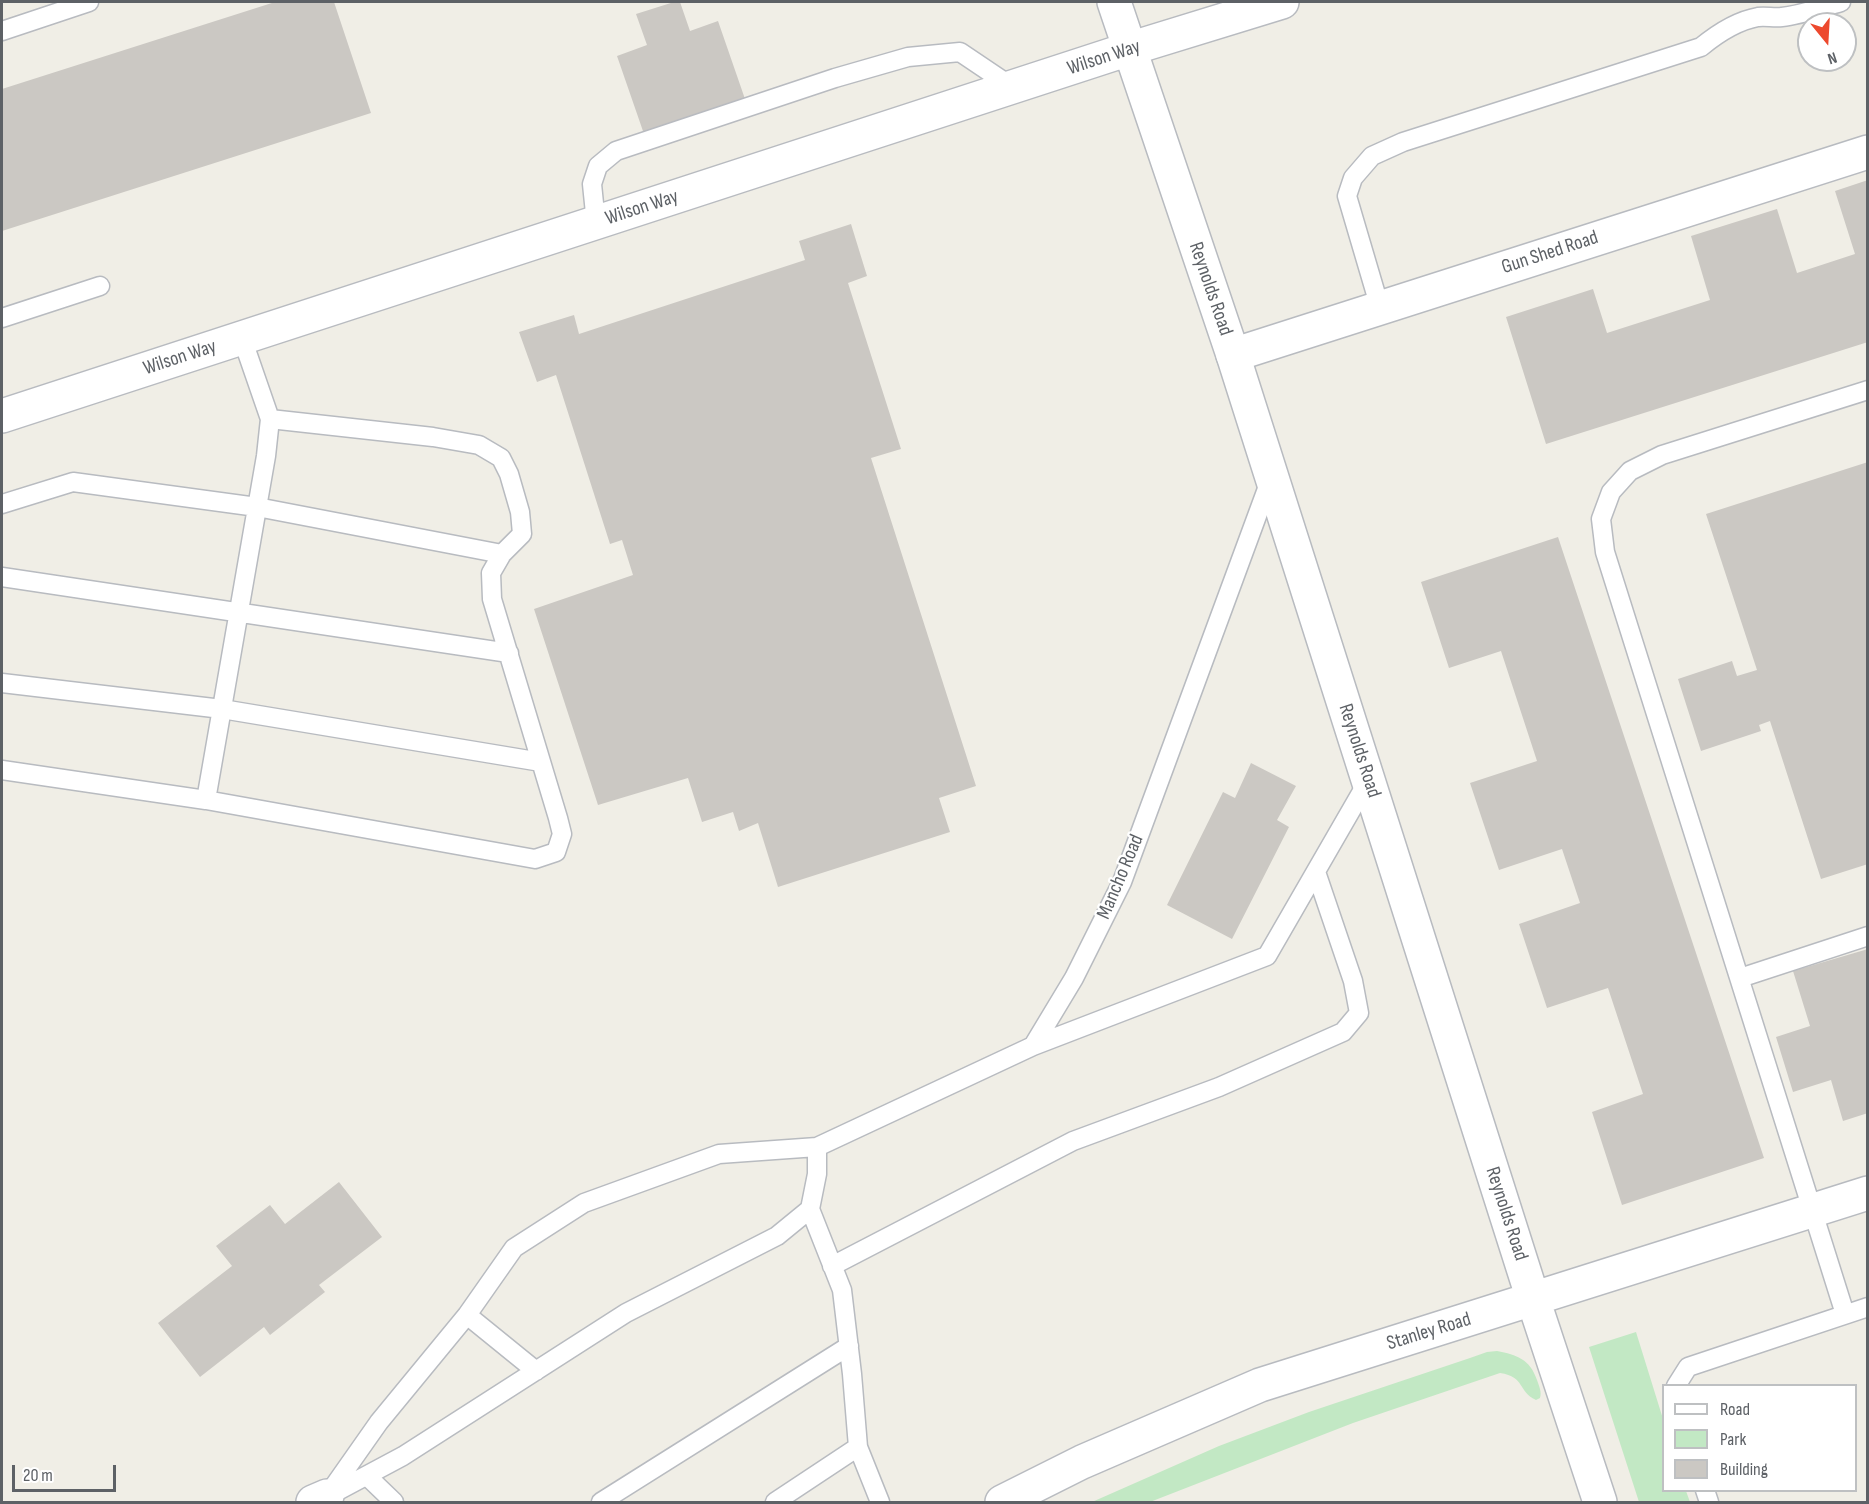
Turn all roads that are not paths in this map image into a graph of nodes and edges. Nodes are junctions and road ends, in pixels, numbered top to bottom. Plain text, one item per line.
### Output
1 (88, 2) edge
2 (1114, 2) edge
3 (1282, 2) edge
4 (1841, 2) edge
5 (2, 31) edge
6 (1129, 50) junction
7 (1012, 87) junction
8 (1868, 152) edge
9 (596, 223) junction
10 (100, 286) dead end
11 (1380, 308) junction
12 (2, 318) edge
13 (242, 338) junction
14 (1233, 355) junction
15 (1868, 390) edge
16 (2, 416) edge
17 (270, 419) junction
18 (1272, 477) junction
19 (2, 504) edge
20 (257, 507) junction
21 (502, 554) junction
22 (2, 577) edge
23 (238, 613) junction
24 (508, 653) junction
25 (2, 683) edge
26 (222, 709) junction
27 (541, 762) junction
28 (2, 770) edge
29 (1368, 781) junction
30 (206, 800) junction
31 (1316, 872) junction
32 (1868, 936) edge
33 (1740, 978) junction
34 (1033, 1046) junction
35 (817, 1147) junction
36 (1868, 1193) edge
37 (810, 1209) junction
38 (1813, 1210) junction
39 (832, 1266) junction
40 (1533, 1299) junction
41 (1868, 1307) edge
42 (1845, 1314) junction
43 (467, 1315) junction
44 (849, 1346) junction
45 (536, 1371) junction
46 (1677, 1384) edge
47 (858, 1446) junction
48 (367, 1476) junction
49 (320, 1499) edge
50 (394, 1503) edge
51 (601, 1503) edge
52 (775, 1503) edge
53 (880, 1503) edge
54 (1002, 1503) edge
55 (1600, 1503) edge

1 - 5 lane
2 - 6 street, Reynolds Road
3 - 6 street, Wilson Way
4 - 11 lane
6 - 7 street, Wilson Way
6 - 14 street, Reynolds Road
7 - 9 street, Wilson Way
7 - 9 lane
8 - 11 street, Gun Shed Road
9 - 13 street, Wilson Way
10 - 12 lane
11 - 14 street, Gun Shed Road
13 - 16 street, Wilson Way
13 - 17 lane
14 - 18 street, Reynolds Road
15 - 33 lane
17 - 20 lane
17 - 21 lane
18 - 29 street, Reynolds Road
18 - 34 lane, Mancho Road
19 - 20 lane
20 - 21 lane
20 - 23 lane
21 - 24 lane
22 - 23 lane
23 - 24 lane
23 - 26 lane
24 - 27 lane
25 - 26 lane
26 - 27 lane
26 - 30 lane
27 - 30 lane
28 - 30 lane
29 - 31 lane
29 - 40 street, Reynolds Road
31 - 34 lane
31 - 39 lane
32 - 33 lane
33 - 38 lane
34 - 35 lane
35 - 37 lane
35 - 43 lane
36 - 38 street, Stanley Road
37 - 39 lane
37 - 45 lane
38 - 40 street, Stanley Road
38 - 42 lane
39 - 44 lane
40 - 54 street, Stanley Road
40 - 55 street, Reynolds Road
41 - 42 lane
42 - 46 lane
43 - 45 lane
43 - 49 lane
44 - 47 lane
44 - 51 lane
45 - 48 lane
47 - 52 lane
47 - 53 lane
48 - 49 lane
48 - 50 lane

